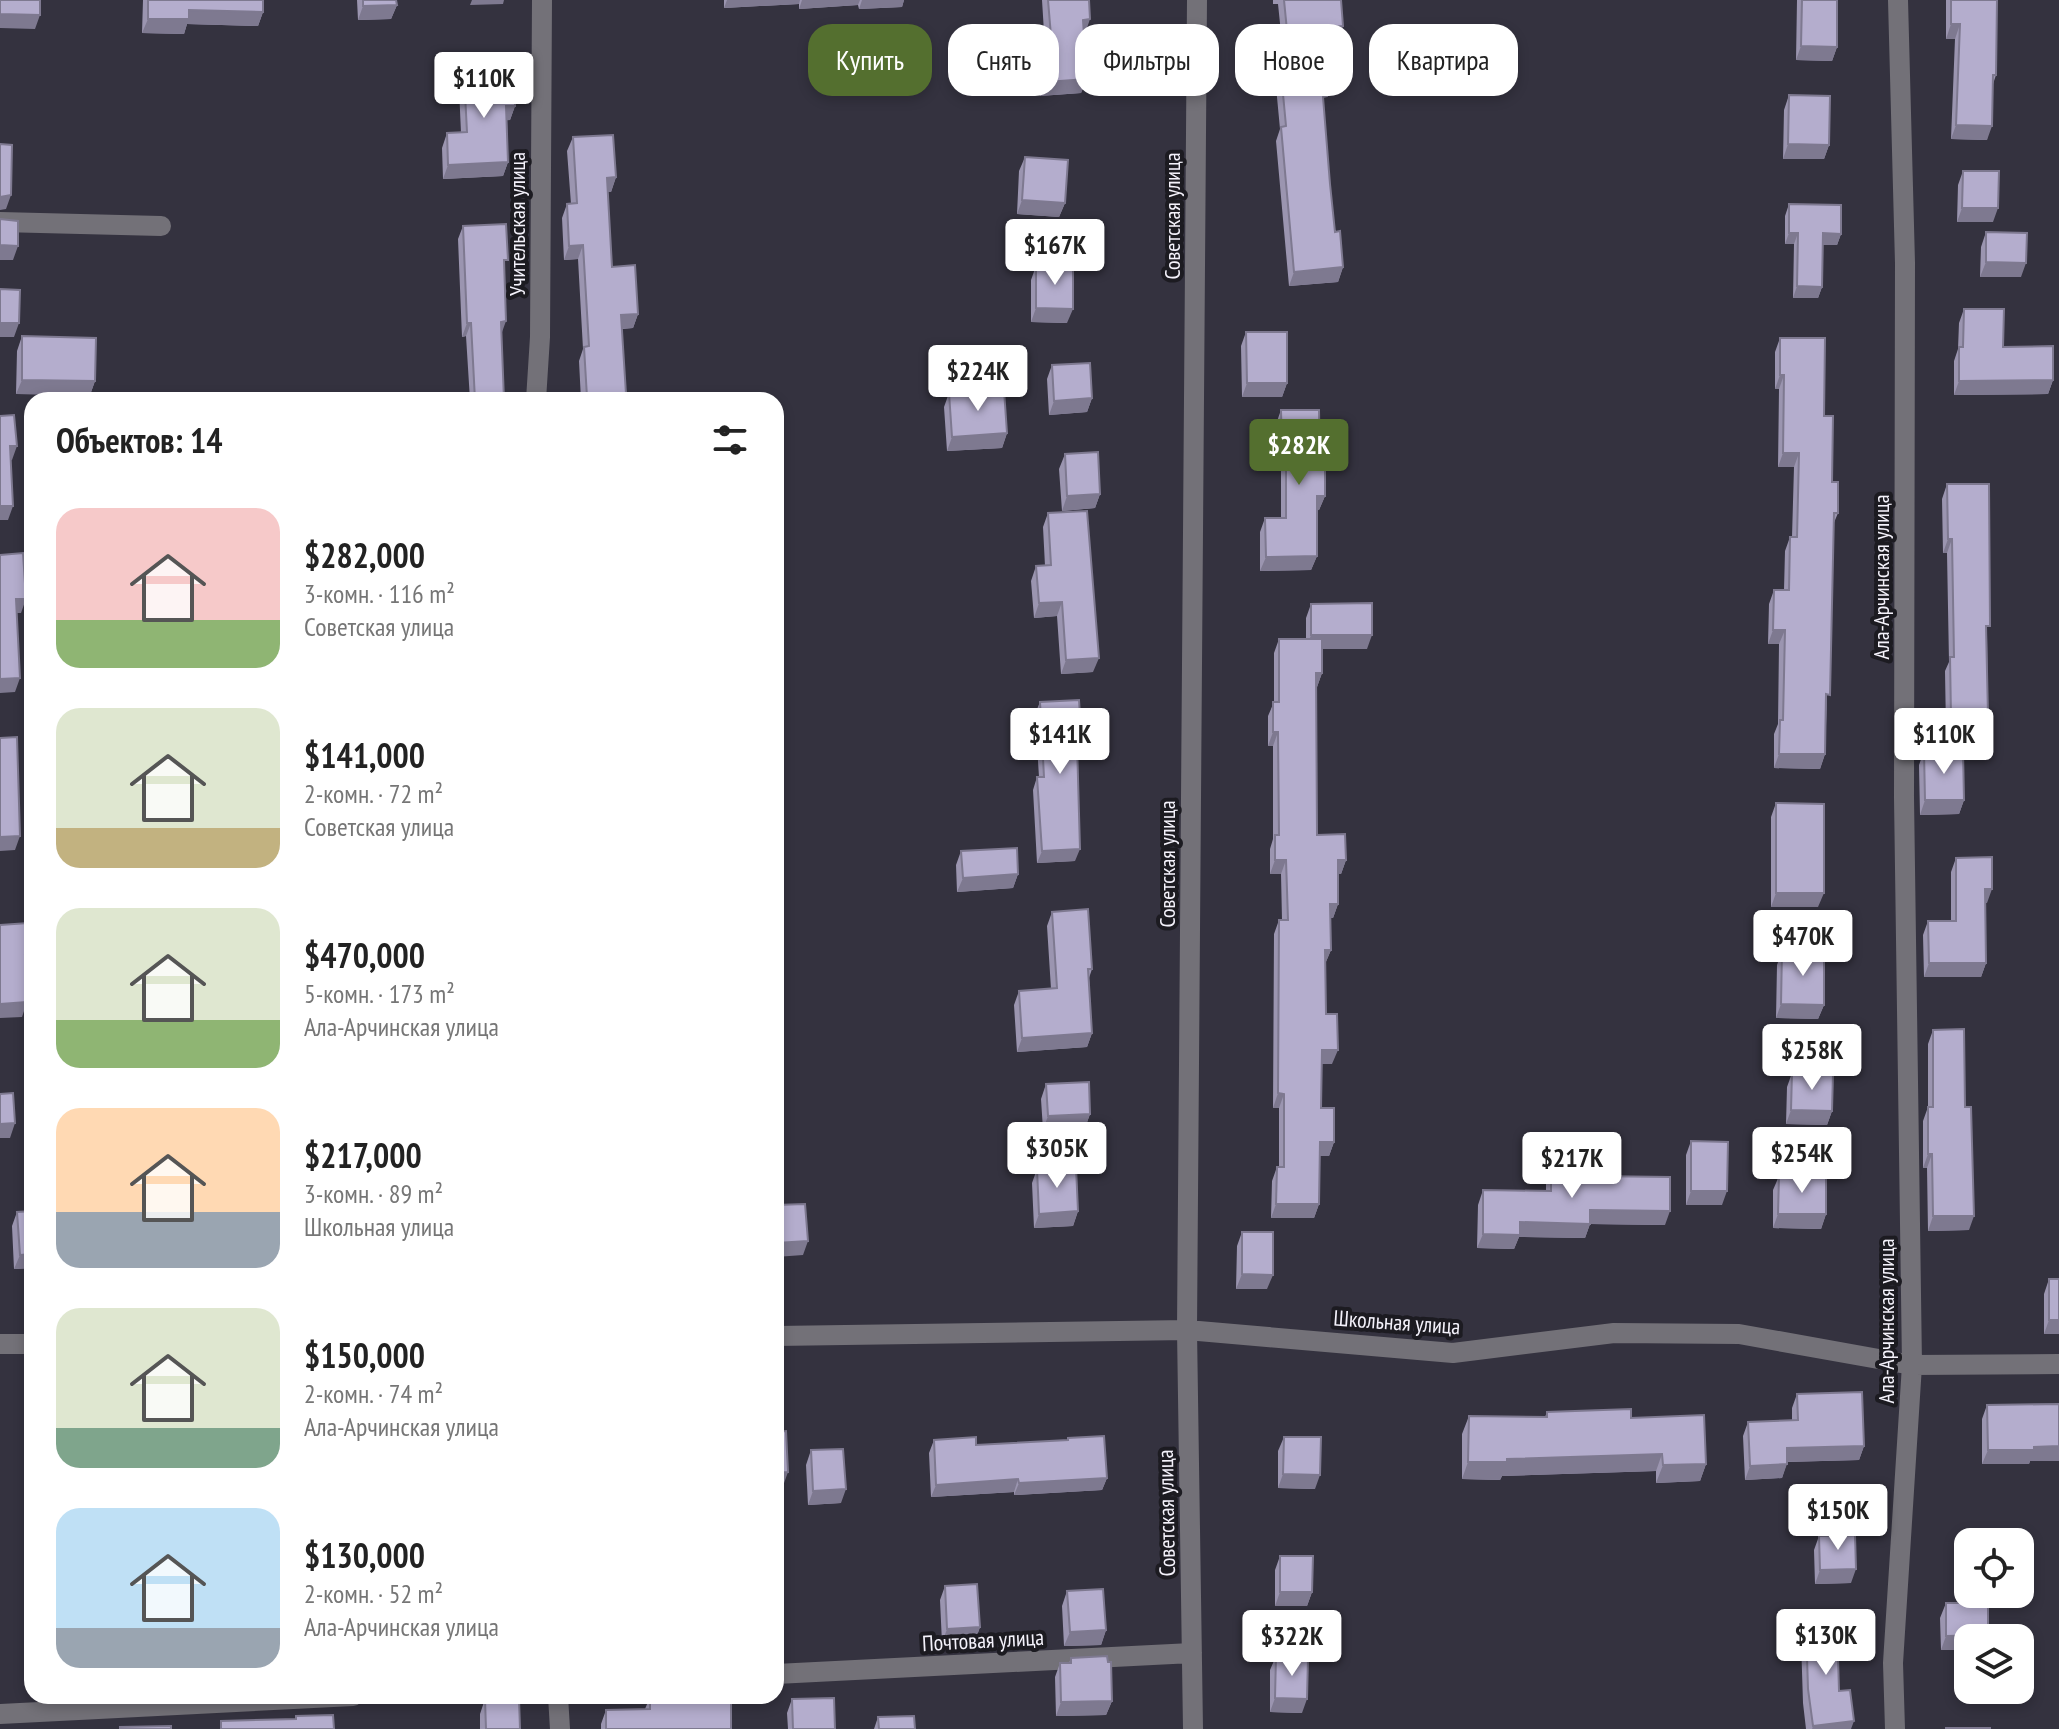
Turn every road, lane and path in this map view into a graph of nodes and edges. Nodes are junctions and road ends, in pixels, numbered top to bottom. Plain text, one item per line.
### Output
1 (542, 0) edge
2 (1197, 0) edge
3 (1898, 0) edge
4 (0, 222) edge
5 (161, 226) dead end
6 (537, 392) edge
7 (1187, 1330) junction
8 (784, 1336) edge
9 (0, 1344) edge
10 (24, 1344) edge
11 (2059, 1364) edge
12 (1912, 1365) junction
13 (1192, 1653) junction
14 (784, 1674) edge
15 (196, 1704) edge
16 (558, 1704) edge
17 (0, 1714) edge
18 (560, 1729) edge
19 (1193, 1729) edge
20 (1895, 1729) edge

1 - 6 street, Учительская улица
2 - 7 street, Советская улица
3 - 12 street, Ала-Арчинская улица
4 - 5 street
7 - 8 street, Школьная улица
7 - 12 street, Школьная улица
7 - 13 street, Советская улица
9 - 10 street
11 - 12 street, Школьная улица
12 - 20 street, Ала-Арчинская улица
13 - 14 street, Почтовая улица
13 - 19 street, Советская улица
15 - 17 street
16 - 18 street

